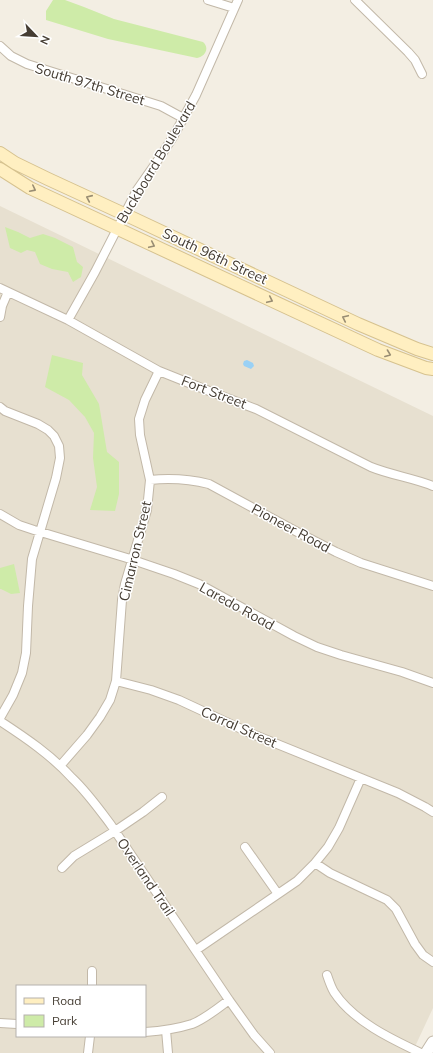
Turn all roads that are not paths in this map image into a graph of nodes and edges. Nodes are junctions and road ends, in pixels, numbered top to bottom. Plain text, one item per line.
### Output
1 (208, 0) edge
2 (238, 0) edge
3 (355, 0) edge
4 (234, 8) junction
5 (0, 46) edge
6 (422, 74) dead end
7 (183, 118) junction
8 (0, 153) edge
9 (0, 169) edge
10 (124, 214) junction
11 (117, 228) junction
12 (0, 288) edge
13 (8, 292) junction
14 (0, 317) edge
15 (68, 320) junction
16 (433, 354) edge
17 (433, 369) edge
18 (159, 370) junction
19 (0, 407) edge
20 (150, 480) junction
21 (433, 486) edge
22 (0, 514) edge
23 (40, 532) junction
24 (132, 560) junction
25 (433, 586) edge
26 (116, 681) junction
27 (433, 683) edge
28 (0, 718) edge
29 (0, 721) edge
30 (60, 766) junction
31 (361, 778) junction
32 (162, 797) dead end
33 (433, 812) edge
34 (115, 831) junction
35 (245, 847) dead end
36 (315, 864) junction
37 (62, 868) dead end
38 (278, 894) junction
39 (196, 950) junction
40 (433, 962) edge
41 (92, 971) dead end
42 (327, 975) dead end
43 (92, 985) edge
44 (229, 1000) junction
45 (0, 1023) edge
46 (16, 1024) edge
47 (166, 1030) junction
48 (146, 1032) edge
49 (90, 1037) edge
50 (433, 1042) edge
51 (88, 1053) edge
52 (168, 1053) edge
53 (270, 1053) edge
54 (422, 1053) edge
55 (426, 1053) edge

1 - 4 street
2 - 4 street, Buckboard Boulevard
3 - 6 street
4 - 7 street, Buckboard Boulevard
5 - 7 street, South 97th Street
7 - 10 street, Buckboard Boulevard
10 -> 8 main road, South 96th Street
9 -> 11 main road, South 96th Street
10 - 11 street, Buckboard Boulevard
16 -> 10 main road, South 96th Street
11 - 15 street, Buckboard Boulevard
11 -> 17 main road, South 96th Street
12 - 13 street, Fort Street
13 - 14 street
13 - 15 street, Fort Street
15 - 18 street, Fort Street
18 - 20 street, Cimarron Street
18 - 21 street, Fort Street
19 - 23 street
20 - 24 street, Cimarron Street
20 - 25 street, Pioneer Road
22 - 23 street, Laredo Road
23 - 24 street, Laredo Road
23 - 28 street
24 - 26 street, Cimarron Street
24 - 27 street, Laredo Road
26 - 30 street, Cimarron Street
26 - 31 street, Corral Street
29 - 30 street, Overland Trail
30 - 34 street, Overland Trail
31 - 33 street, Corral Street
31 - 36 street
32 - 34 street
34 - 37 street
34 - 39 street, Overland Trail
35 - 38 street
36 - 38 street
36 - 40 street
38 - 39 street
39 - 44 street, Overland Trail
41 - 43 street
42 - 54 street
44 - 47 street
44 - 53 street, Overland Trail
45 - 46 street
47 - 48 street
47 - 52 street
49 - 51 street
50 - 55 street

